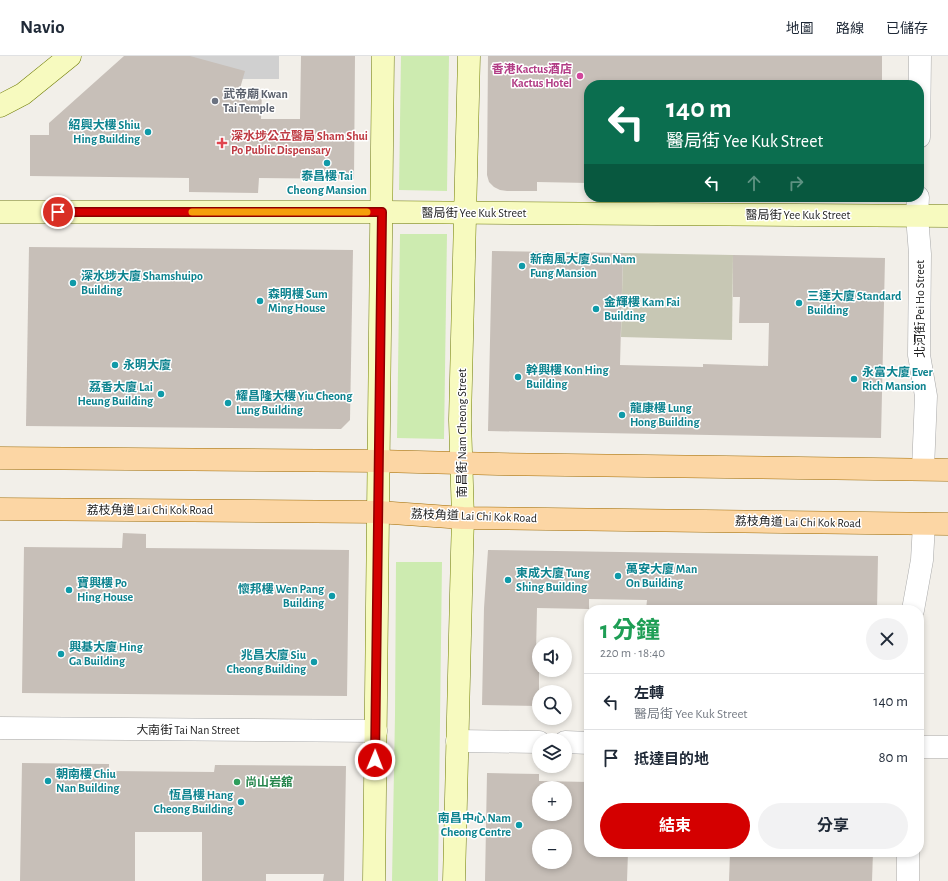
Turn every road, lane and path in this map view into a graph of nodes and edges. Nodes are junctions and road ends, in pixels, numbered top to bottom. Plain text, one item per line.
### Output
1 (70, 56) edge
2 (383, 56) edge
3 (469, 56) edge
4 (920, 56) edge
5 (920, 80) edge
6 (0, 106) edge
7 (918, 206) edge
8 (0, 212) edge
9 (382, 212) junction
10 (465, 213) junction
11 (948, 216) edge
12 (0, 458) edge
13 (378, 461) junction
14 (460, 464) junction
15 (923, 469) junction
16 (948, 470) edge
17 (0, 509) edge
18 (378, 512) junction
19 (463, 518) junction
20 (924, 524) junction
21 (948, 524) edge
22 (915, 605) edge
23 (0, 728) edge
24 (376, 731) junction
25 (457, 741) junction
26 (532, 742) edge
27 (572, 742) edge
28 (584, 743) edge
29 (924, 747) edge
30 (948, 747) edge
31 (908, 857) edge
32 (374, 881) edge
33 (454, 881) edge
34 (908, 881) edge

1 - 6 main road
2 - 9 main road
3 - 10 main road, 南昌街 Nam Cheong Street
4 - 5 street
7 - 10 main road, 醫局街 Yee Kuk Street
7 - 11 main road, 醫局街 Yee Kuk Street
7 - 15 street, 北河街 Pei Ho Street
8 - 9 main road, 醫局街 Yee Kuk Street
9 - 10 main road, 醫局街 Yee Kuk Street
9 - 13 main road
10 - 14 main road, 南昌街 Nam Cheong Street
12 - 13 main road
13 - 14 main road
13 - 18 main road
14 - 15 main road
14 - 19 main road, 南昌街 Nam Cheong Street
15 - 16 main road
17 - 18 main road, 荔枝角道 Lai Chi Kok Road
18 - 19 main road, 荔枝角道 Lai Chi Kok Road
18 - 24 main road
19 - 20 main road, 荔枝角道 Lai Chi Kok Road
19 - 25 main road, 南昌街 Nam Cheong Street
20 - 21 main road, 荔枝角道 Lai Chi Kok Road
20 - 22 street
23 - 24 street, 大南街 Tai Nan Street
24 - 32 main road
25 - 26 street
25 - 33 main road, 南昌街 Nam Cheong Street
27 - 28 street
29 - 30 street
31 - 34 street

